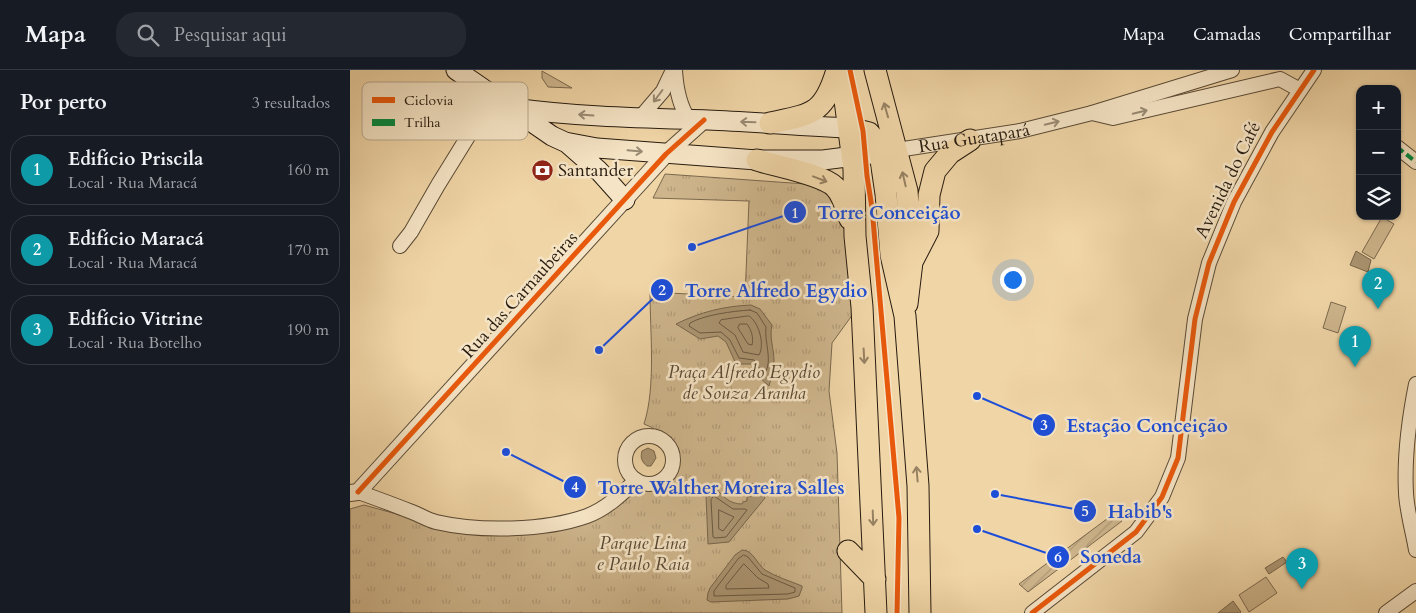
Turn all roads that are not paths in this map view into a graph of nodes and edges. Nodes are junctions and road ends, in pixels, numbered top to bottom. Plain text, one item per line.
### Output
1 (456, 70) edge
2 (674, 70) edge
3 (839, 70) edge
4 (875, 70) edge
5 (1232, 70) edge
6 (1314, 70) edge
7 (473, 82) edge
8 (1300, 90) junction
9 (528, 109) edge
10 (1092, 113) junction
11 (639, 119) junction
12 (528, 120) edge
13 (696, 120) junction
14 (770, 123) junction
15 (849, 128) junction
16 (466, 140) edge
17 (970, 140) junction
18 (565, 142) junction
19 (1401, 150) edge
20 (888, 151) junction
21 (666, 154) junction
22 (853, 156) junction
23 (756, 160) junction
24 (1416, 162) edge
25 (625, 200) junction
26 (855, 236) junction
27 (400, 246) dead end
28 (912, 262) junction
29 (905, 316) junction
30 (1416, 384) edge
31 (636, 480) dead end
32 (354, 492) edge
33 (1416, 550) edge
34 (848, 551) dead end
35 (875, 579) junction
36 (1416, 591) edge
37 (876, 613) edge
38 (920, 613) edge
39 (1032, 613) edge
40 (1386, 613) edge

1 - 7 main road
2 -> 11 street
2 - 13 street
3 - 14 main road
3 - 15 main road
20 -> 4 main road
5 - 10 street, Rua Guatapará
6 - 8 street, Avenida do Café
10 -> 8 street, Rua Guatapará
8 - 39 street, Avenida do Café
11 -> 9 main road
17 -> 10 street, Rua Guatapará
11 - 13 main road
12 - 18 main road
14 -> 13 main road
13 - 21 street, Rua das Carnaubeiras
14 - 15 main road
15 - 20 main road
15 - 22 main road
16 - 27 street
17 - 20 street, Rua Guatapará
17 - 28 main road
18 -> 21 main road, Rua Guatapará
18 - 25 main road
19 - 24 street
20 - 22 main road, Rua Guatapará
28 -> 20 main road
20 - 29 main road
21 - 23 main road, Rua Guatapará
21 - 25 street, Rua das Carnaubeiras
22 - 23 main road, Rua Guatapará
22 - 26 main road
23 -> 26 main road
25 - 32 street, Rua das Carnaubeiras
26 -> 35 main road
28 - 29 main road
38 -> 29 main road
30 - 33 street
31 - 32 street
34 - 35 main road
35 - 37 main road
36 - 40 street

